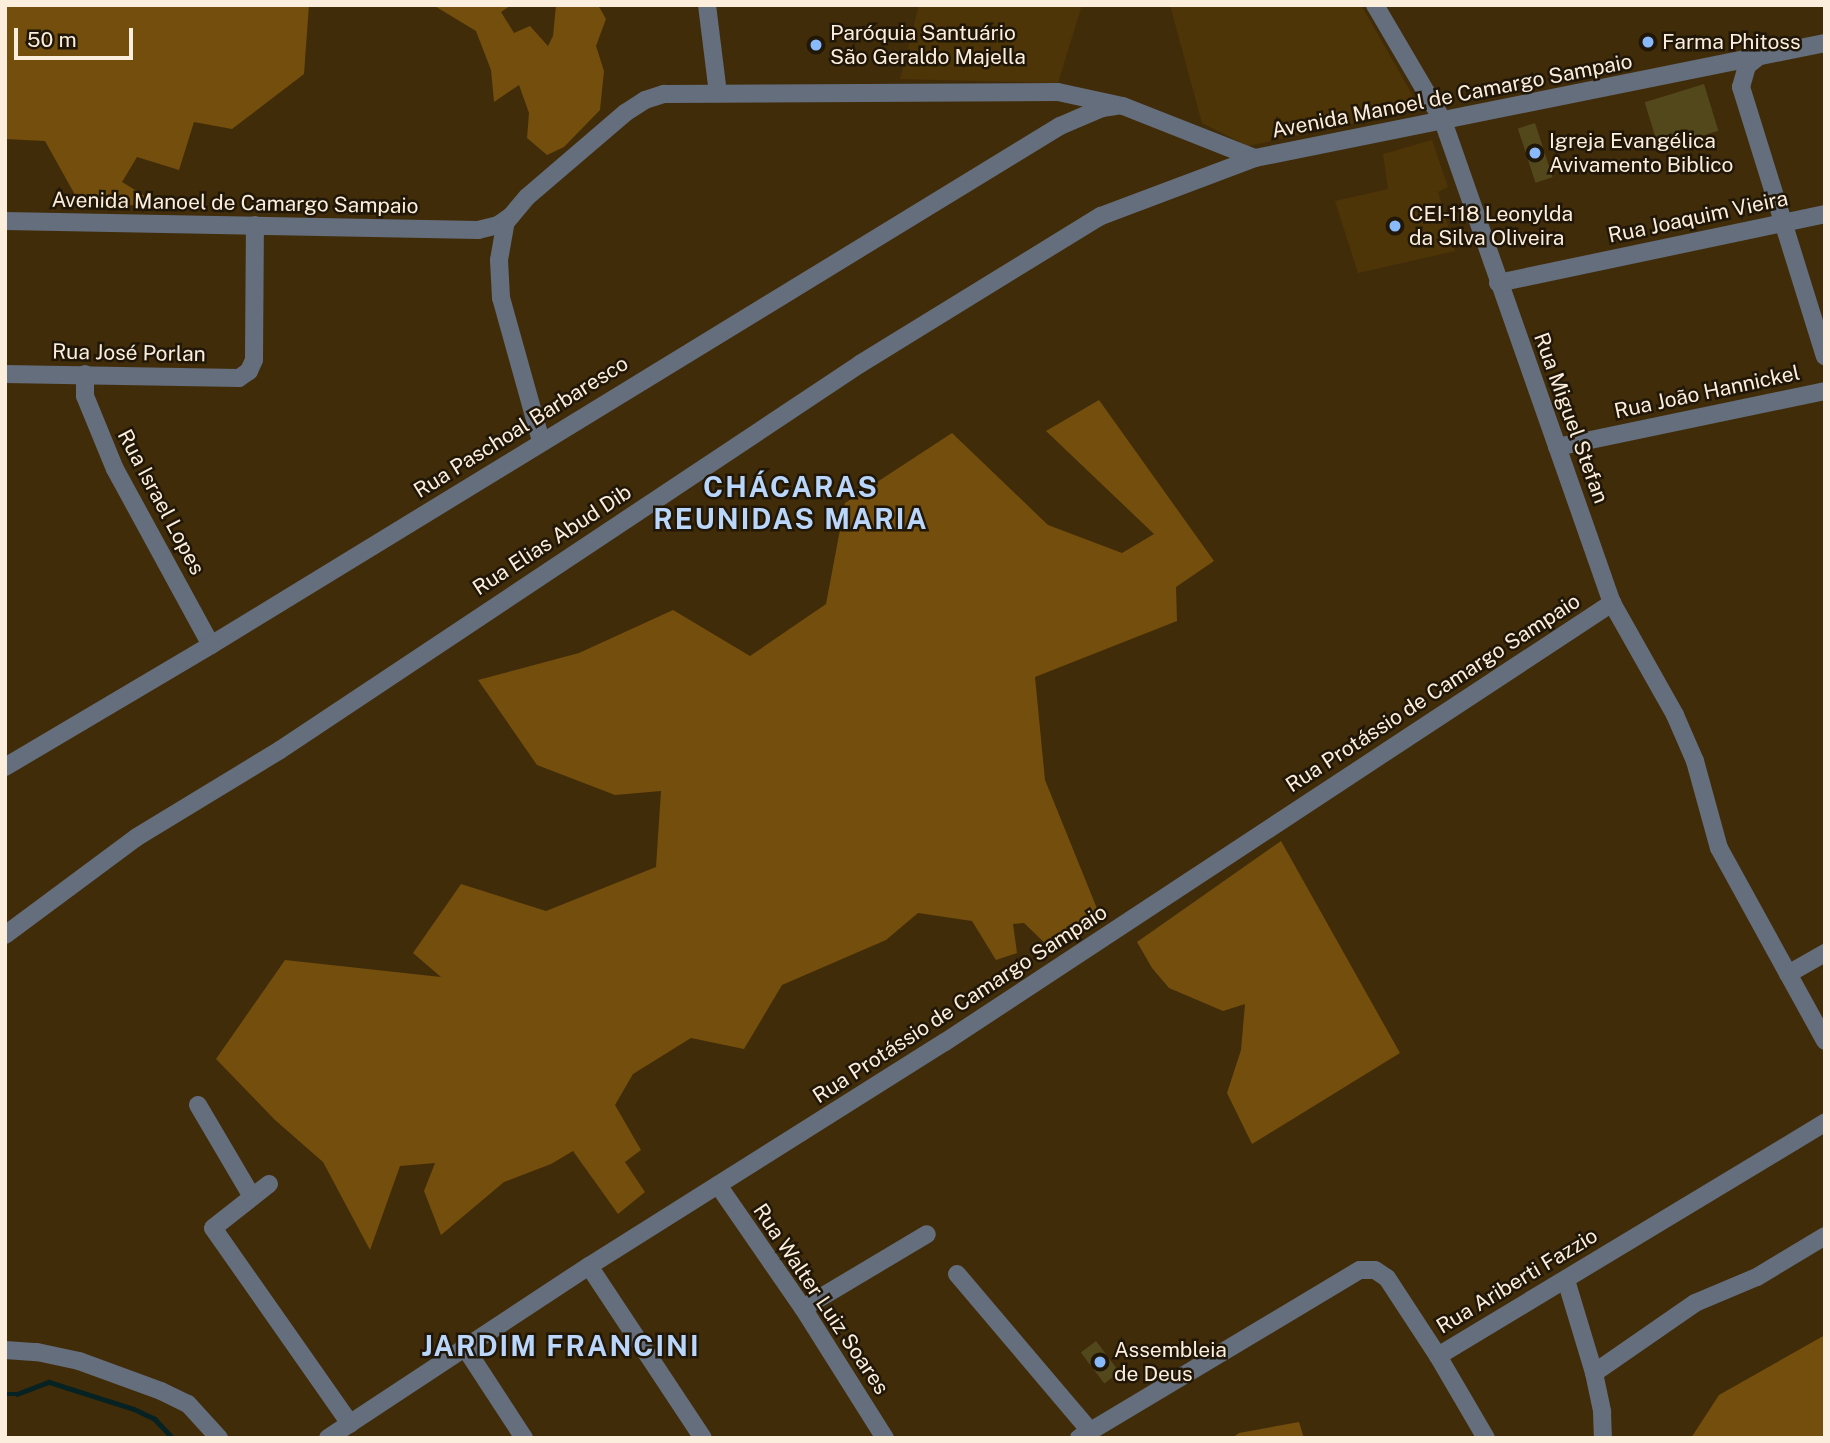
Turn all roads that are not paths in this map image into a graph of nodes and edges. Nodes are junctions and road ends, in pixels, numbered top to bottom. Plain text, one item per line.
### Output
1 (707, 5) edge
2 (1375, 5) edge
3 (1825, 43) edge
4 (1762, 55) junction
5 (1705, 68) junction
6 (1741, 87) junction
7 (1058, 92) junction
8 (718, 93) junction
9 (1123, 106) junction
10 (1443, 121) junction
11 (1060, 126) junction
12 (1255, 158) junction
13 (1825, 214) edge
14 (511, 215) junction
15 (5, 221) edge
16 (1783, 223) junction
17 (255, 225) junction
18 (464, 230) junction
19 (502, 240) junction
20 (1499, 283) junction
21 (1825, 356) edge
22 (5, 374) edge
23 (85, 374) junction
24 (1825, 391) edge
25 (541, 441) junction
26 (1557, 447) junction
27 (1612, 603) junction
28 (211, 645) junction
29 (5, 767) edge
30 (5, 936) edge
31 (1825, 953) edge
32 (1788, 974) junction
33 (1825, 1041) edge
34 (198, 1105) dead end
35 (1825, 1123) edge
36 (269, 1184) dead end
37 (718, 1185) junction
38 (251, 1195) junction
39 (927, 1234) dead end
40 (1825, 1236) edge
41 (589, 1266) junction
42 (957, 1274) dead end
43 (1566, 1280) junction
44 (803, 1308) junction
45 (464, 1346) junction
46 (5, 1350) edge
47 (1438, 1356) junction
48 (1594, 1373) junction
49 (338, 1433) edge
50 (1085, 1434) edge
51 (219, 1438) edge
52 (524, 1438) edge
53 (703, 1438) edge
54 (885, 1438) edge
55 (1486, 1438) edge
56 (1603, 1438) edge

1 - 8 street
2 - 10 street, Rua Miguel Stefan
3 - 4 street, Avenida Manoel de Camargo Sampaio
4 - 5 street, Avenida Manoel de Camargo Sampaio
4 - 6 street
5 - 6 street
5 - 10 street, Avenida Manoel de Camargo Sampaio
6 - 16 street
7 - 8 street, Avenida Manoel de Camargo Sampaio
7 - 9 street, Avenida Manoel de Camargo Sampaio
7 - 11 street
8 - 14 street, Avenida Manoel de Camargo Sampaio
9 - 11 street, Rua Paschoal Barbaresco
9 - 12 street, Avenida Manoel de Camargo Sampaio
10 - 12 street, Avenida Manoel de Camargo Sampaio
10 - 20 street, Rua Miguel Stefan
11 - 25 street, Rua Paschoal Barbaresco
12 - 30 street, Rua Elias Abud Dib
13 - 16 street, Rua Joaquim Vieira
14 - 18 street, Avenida Manoel de Camargo Sampaio
14 - 19 street, Avenida Manoel de Camargo Sampaio
15 - 17 street, Avenida Manoel de Camargo Sampaio
16 - 20 street, Rua Joaquim Vieira
16 - 21 street
17 - 18 street, Avenida Manoel de Camargo Sampaio
17 - 23 street, Rua José Porlan
18 - 19 street, Avenida Manoel de Camargo Sampaio
19 - 25 street
20 - 26 street, Rua Miguel Stefan
22 - 23 street, Rua José Porlan
23 - 28 street, Rua Israel Lopes
24 - 26 street, Rua João Hannickel
25 - 28 street, Rua Paschoal Barbaresco
26 - 27 street, Rua Miguel Stefan
27 - 32 street, Rua Miguel Stefan
27 - 37 street, Rua Protássio de Camargo Sampaio
28 - 29 street, Rua Paschoal Barbaresco
31 - 32 street
32 - 33 street, Rua Miguel Stefan
34 - 38 street
35 - 43 street, Rua Ariberti Fazzio
36 - 38 street
37 - 41 street, Rua Protássio de Camargo Sampaio
37 - 44 street, Rua Walter Luiz Soares
38 - 49 street
39 - 44 street
40 - 48 street
41 - 45 street, Rua Protássio de Camargo Sampaio
41 - 53 street
42 - 50 street
43 - 47 street, Rua Ariberti Fazzio
43 - 48 street
44 - 54 street, Rua Walter Luiz Soares
45 - 49 street, Rua Protássio de Camargo Sampaio
45 - 52 street
46 - 51 street
47 - 50 street, Rua Ariberti Fazzio
47 - 55 street
48 - 56 street

